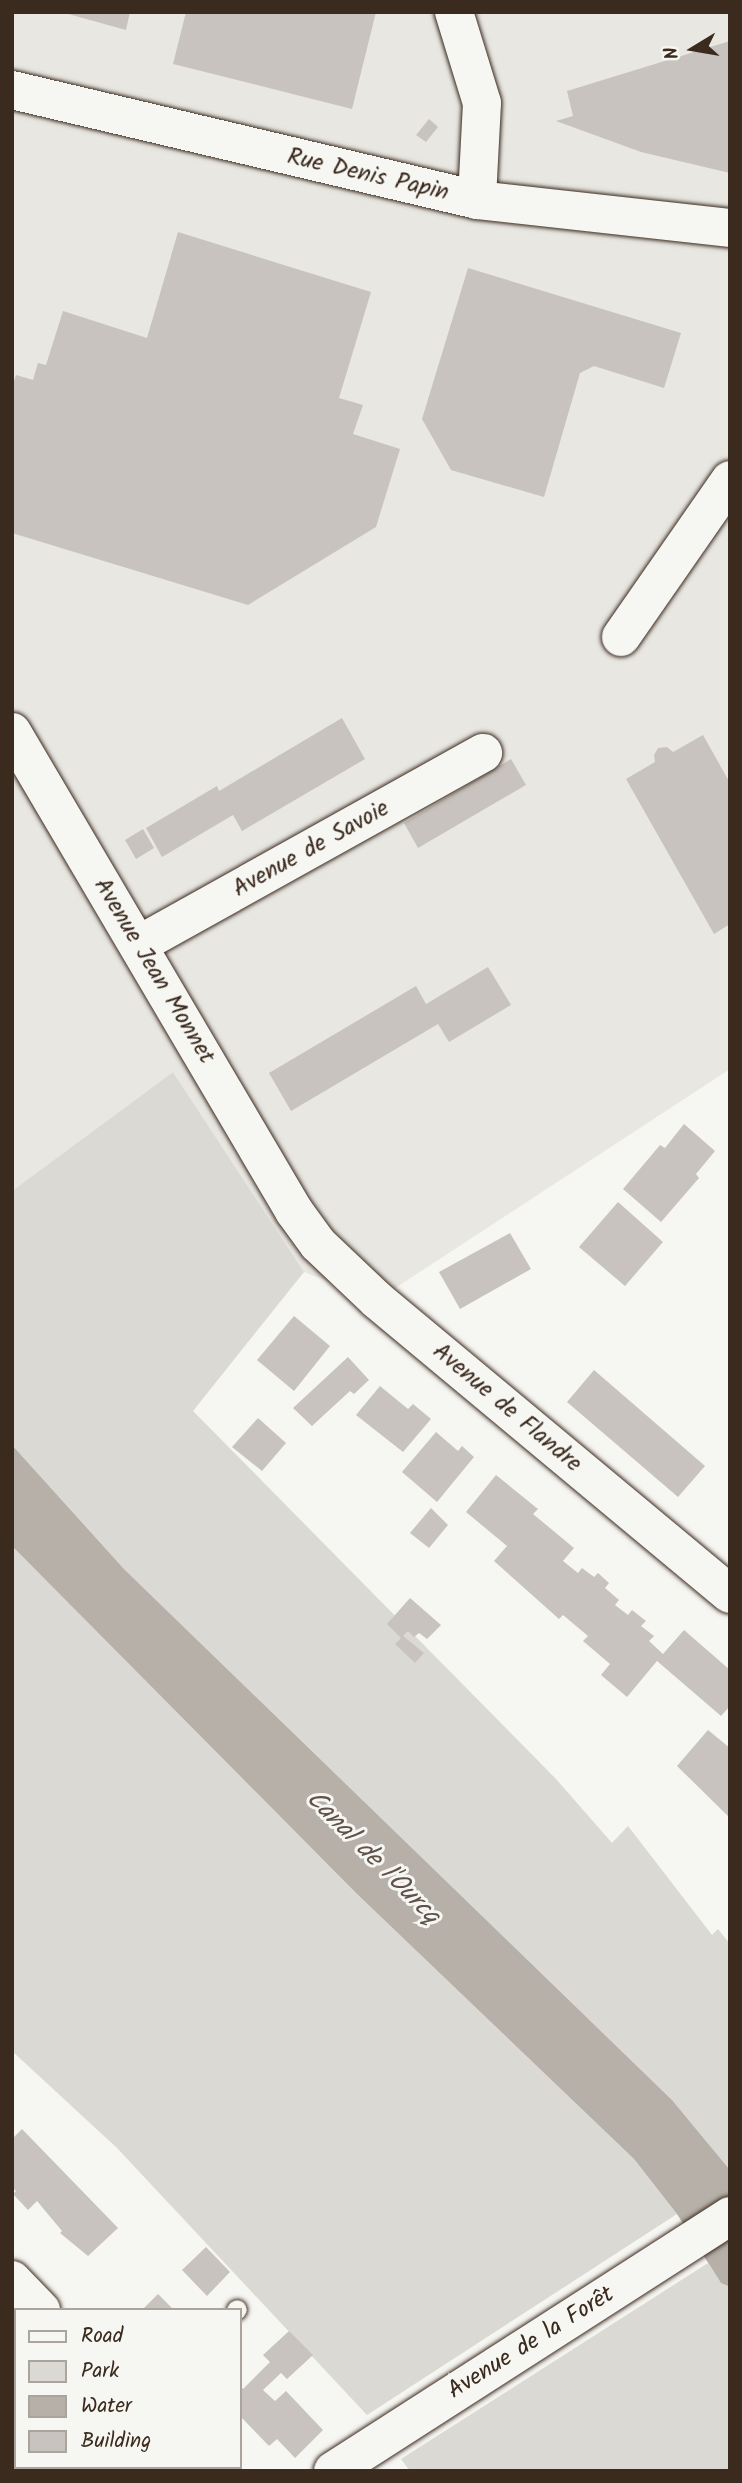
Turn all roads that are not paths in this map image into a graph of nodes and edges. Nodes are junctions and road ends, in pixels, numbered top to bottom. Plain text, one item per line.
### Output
1 (454, 12) edge
2 (12, 90) edge
3 (477, 200) junction
4 (730, 228) edge
5 (730, 480) edge
6 (621, 637) dead end
7 (12, 732) edge
8 (483, 753) dead end
9 (138, 945) junction
10 (295, 1211) joint
11 (730, 1594) edge
12 (730, 2216) edge
13 (12, 2280) edge
14 (39, 2308) edge
15 (332, 2471) edge

1 - 3 street
2 - 3 street, Rue Denis Papin
3 - 4 street, Rue Denis Papin
5 - 6 street
7 - 9 street, Avenue Jean Monnet
8 - 9 street, Avenue de Savoie
9 - 10 street, Avenue Jean Monnet
10 - 11 street, Avenue de Flandre
12 - 15 street, Avenue de la Forêt
13 - 14 street

